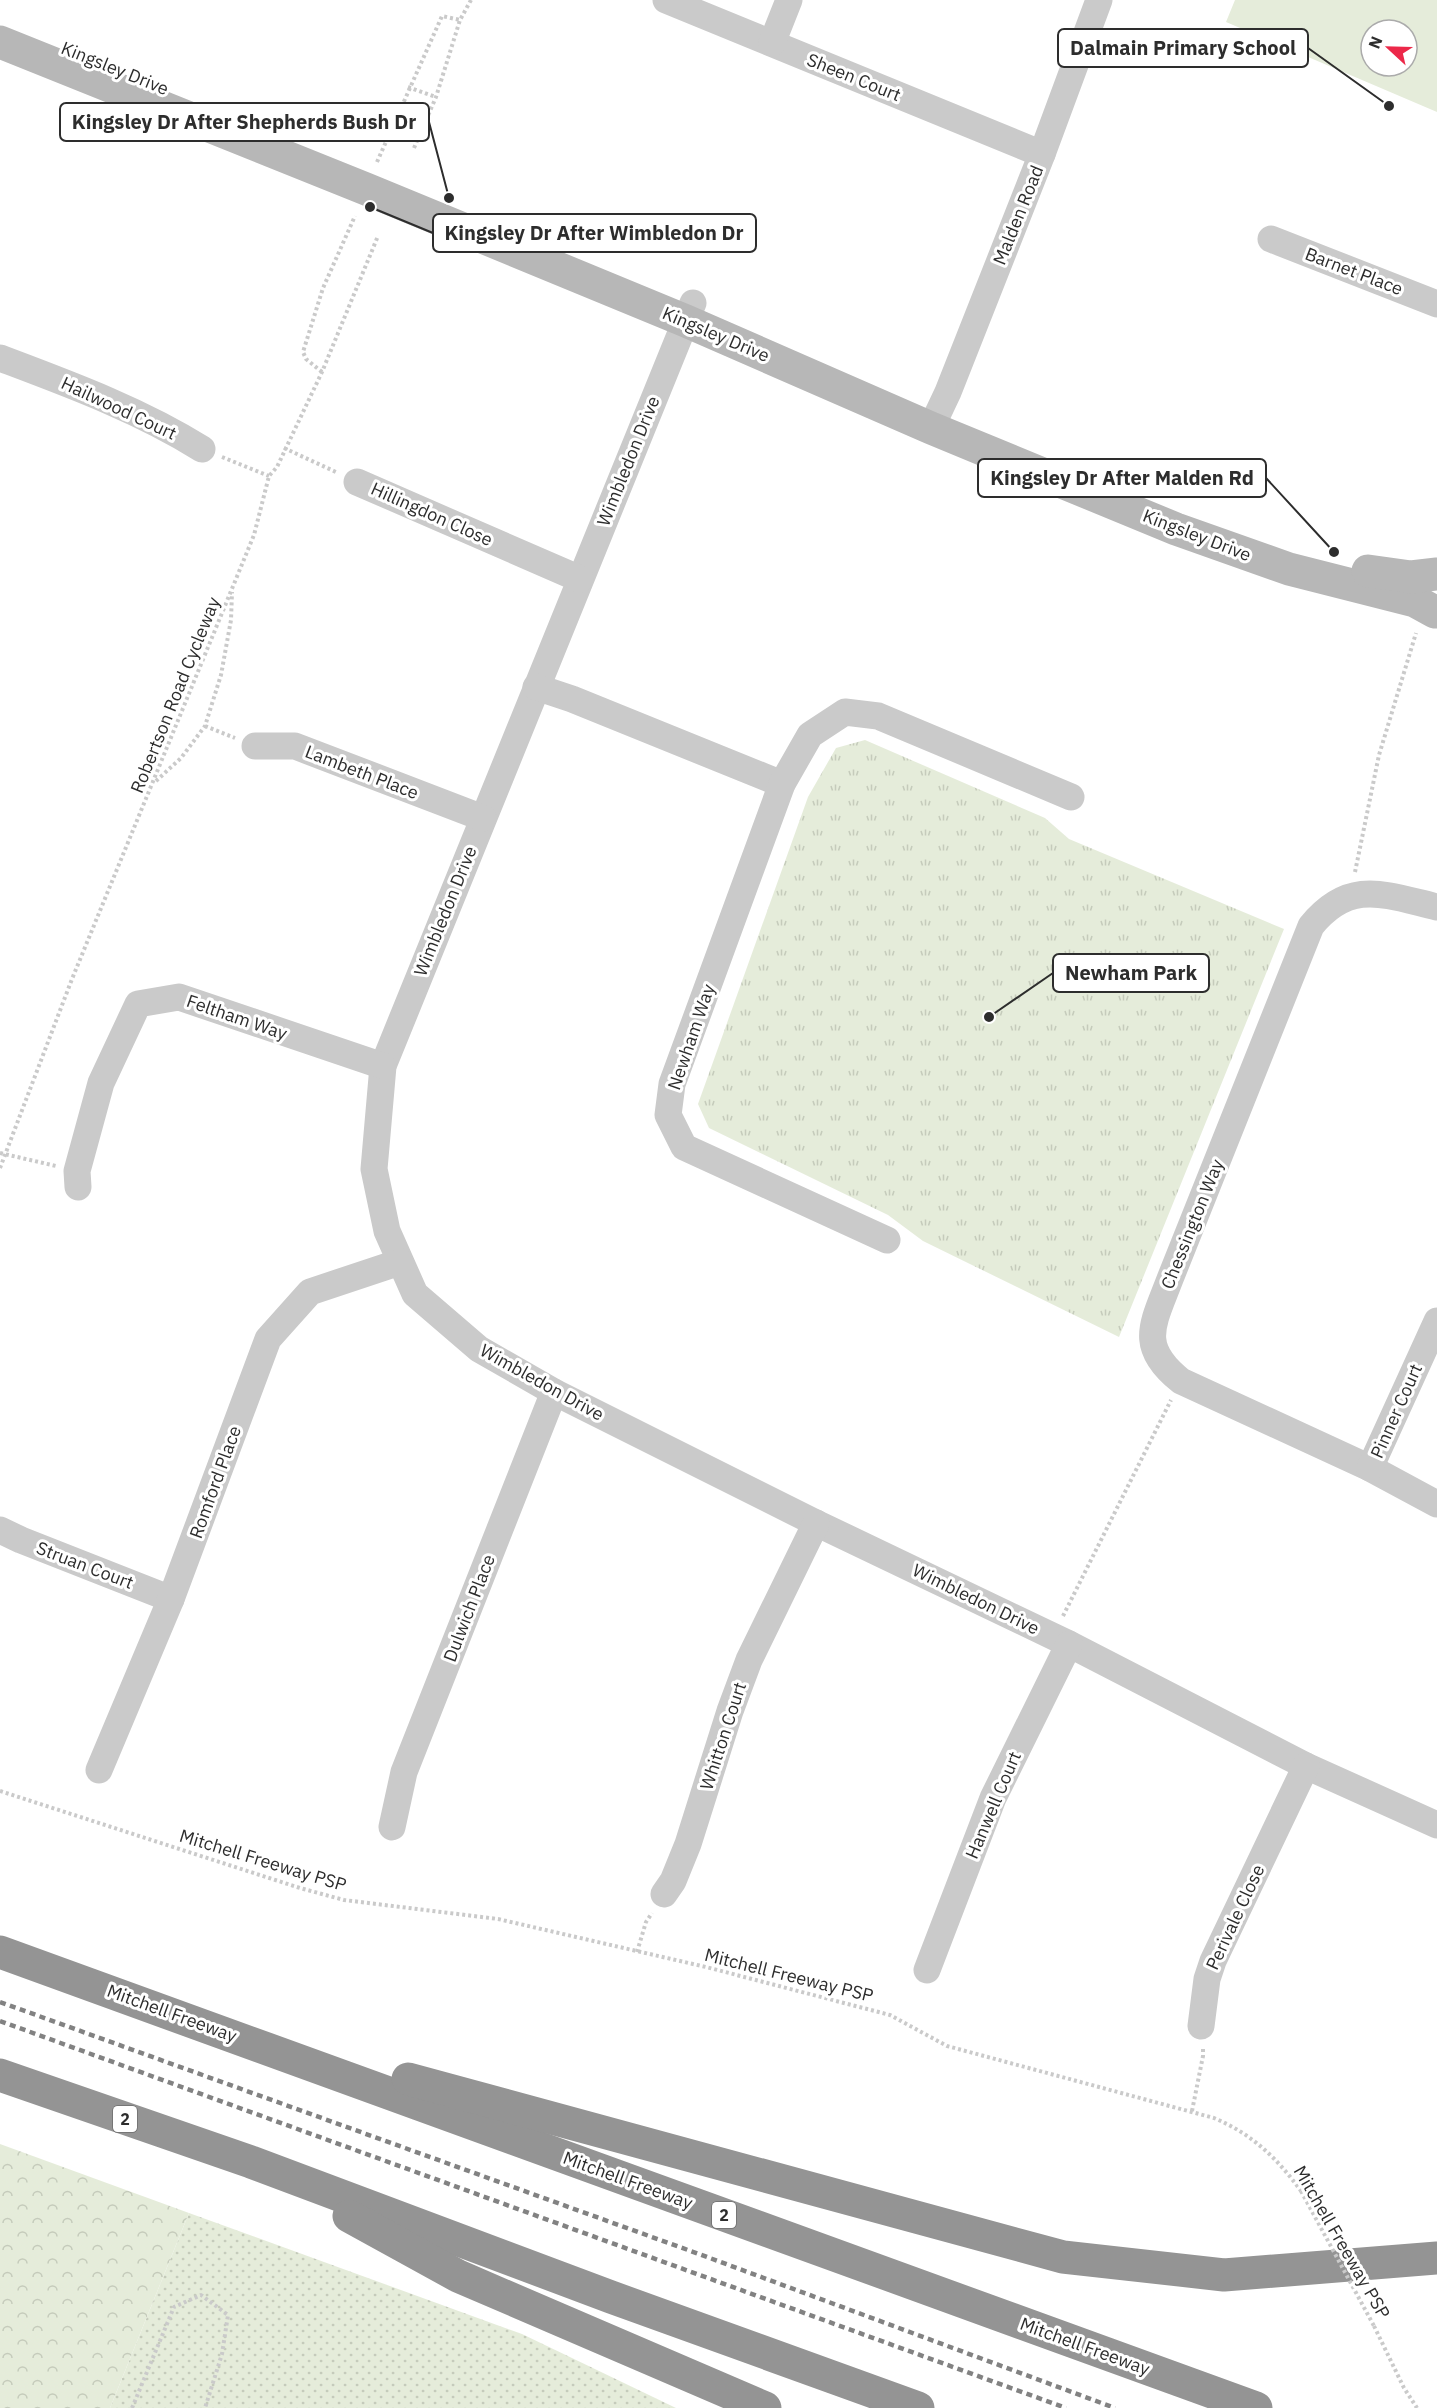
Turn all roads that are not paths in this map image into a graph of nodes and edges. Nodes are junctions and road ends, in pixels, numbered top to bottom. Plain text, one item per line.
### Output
1 (666, 0) edge
2 (789, 0) edge
3 (1098, 0) edge
4 (0, 22) edge
5 (0, 42) edge
6 (772, 43) junction
7 (1042, 154) junction
8 (1271, 238) dead end
9 (1437, 304) edge
10 (689, 312) junction
11 (0, 358) edge
12 (935, 419) junction
13 (202, 449) road end
14 (357, 482) road end
15 (1437, 574) edge
16 (580, 579) junction
17 (1431, 610) edge
18 (536, 687) junction
19 (255, 747) road end
20 (782, 784) junction
21 (1071, 797) dead end
22 (483, 818) junction
23 (1437, 907) edge
24 (383, 1066) junction
25 (78, 1187) dead end
26 (887, 1240) dead end
27 (400, 1262) junction
28 (1437, 1321) edge
29 (554, 1392) junction
30 (1370, 1468) junction
31 (1437, 1504) edge
32 (816, 1522) junction
33 (0, 1530) edge
34 (171, 1599) junction
35 (1061, 1640) junction
36 (1306, 1766) junction
37 (99, 1770) dead end
38 (1437, 1825) edge
39 (392, 1827) dead end
40 (664, 1894) road end
41 (0, 1952) edge
42 (927, 1970) dead end
43 (192, 2020) junction
44 (1201, 2026) road end
45 (0, 2075) edge
46 (251, 2162) junction
47 (1437, 2258) edge
48 (765, 2408) edge
49 (918, 2408) edge
50 (1257, 2408) edge

1 - 6 street, Sheen Court
2 - 6 street
3 - 7 street, Malden Road
4 - 10 main road, Kingsley Drive
5 - 10 main road, Kingsley Drive
6 - 7 street, Sheen Court
7 - 12 street, Malden Road
8 - 9 street, Barnet Place
10 - 12 main road, Kingsley Drive
10 - 16 street, Wimbledon Drive
11 - 13 street, Hailwood Court
12 - 15 main road, Kingsley Drive
12 - 17 main road, Kingsley Drive
14 - 16 street, Hillingdon Close
16 - 18 street, Wimbledon Drive
18 - 20 street
18 - 22 street, Wimbledon Drive
19 - 22 street, Lambeth Place
20 - 21 street, Newham Way
20 - 26 street, Newham Way
22 - 24 street, Wimbledon Drive
23 - 30 street, Chessington Way
24 - 25 street, Feltham Way
24 - 27 street, Wimbledon Drive
27 - 29 street, Wimbledon Drive
27 - 34 street, Romford Place
28 - 30 street, Pinner Court
29 - 32 street, Wimbledon Drive
29 - 39 street, Dulwich Place
30 - 31 street, Chessington Way
32 - 35 street, Wimbledon Drive
32 - 40 street, Whitton Court
33 - 34 street, Struan Court
34 - 37 street, Romford Place
35 - 36 street, Wimbledon Drive
35 - 42 street, Hanwell Court
36 - 38 street, Wimbledon Drive
36 - 44 street, Perivale Close
41 - 43 highway, Mitchell Freeway / 2
43 - 47 highway
43 - 50 highway, Mitchell Freeway / 2
45 - 46 highway, 2
46 - 48 highway
46 - 49 highway, 2

